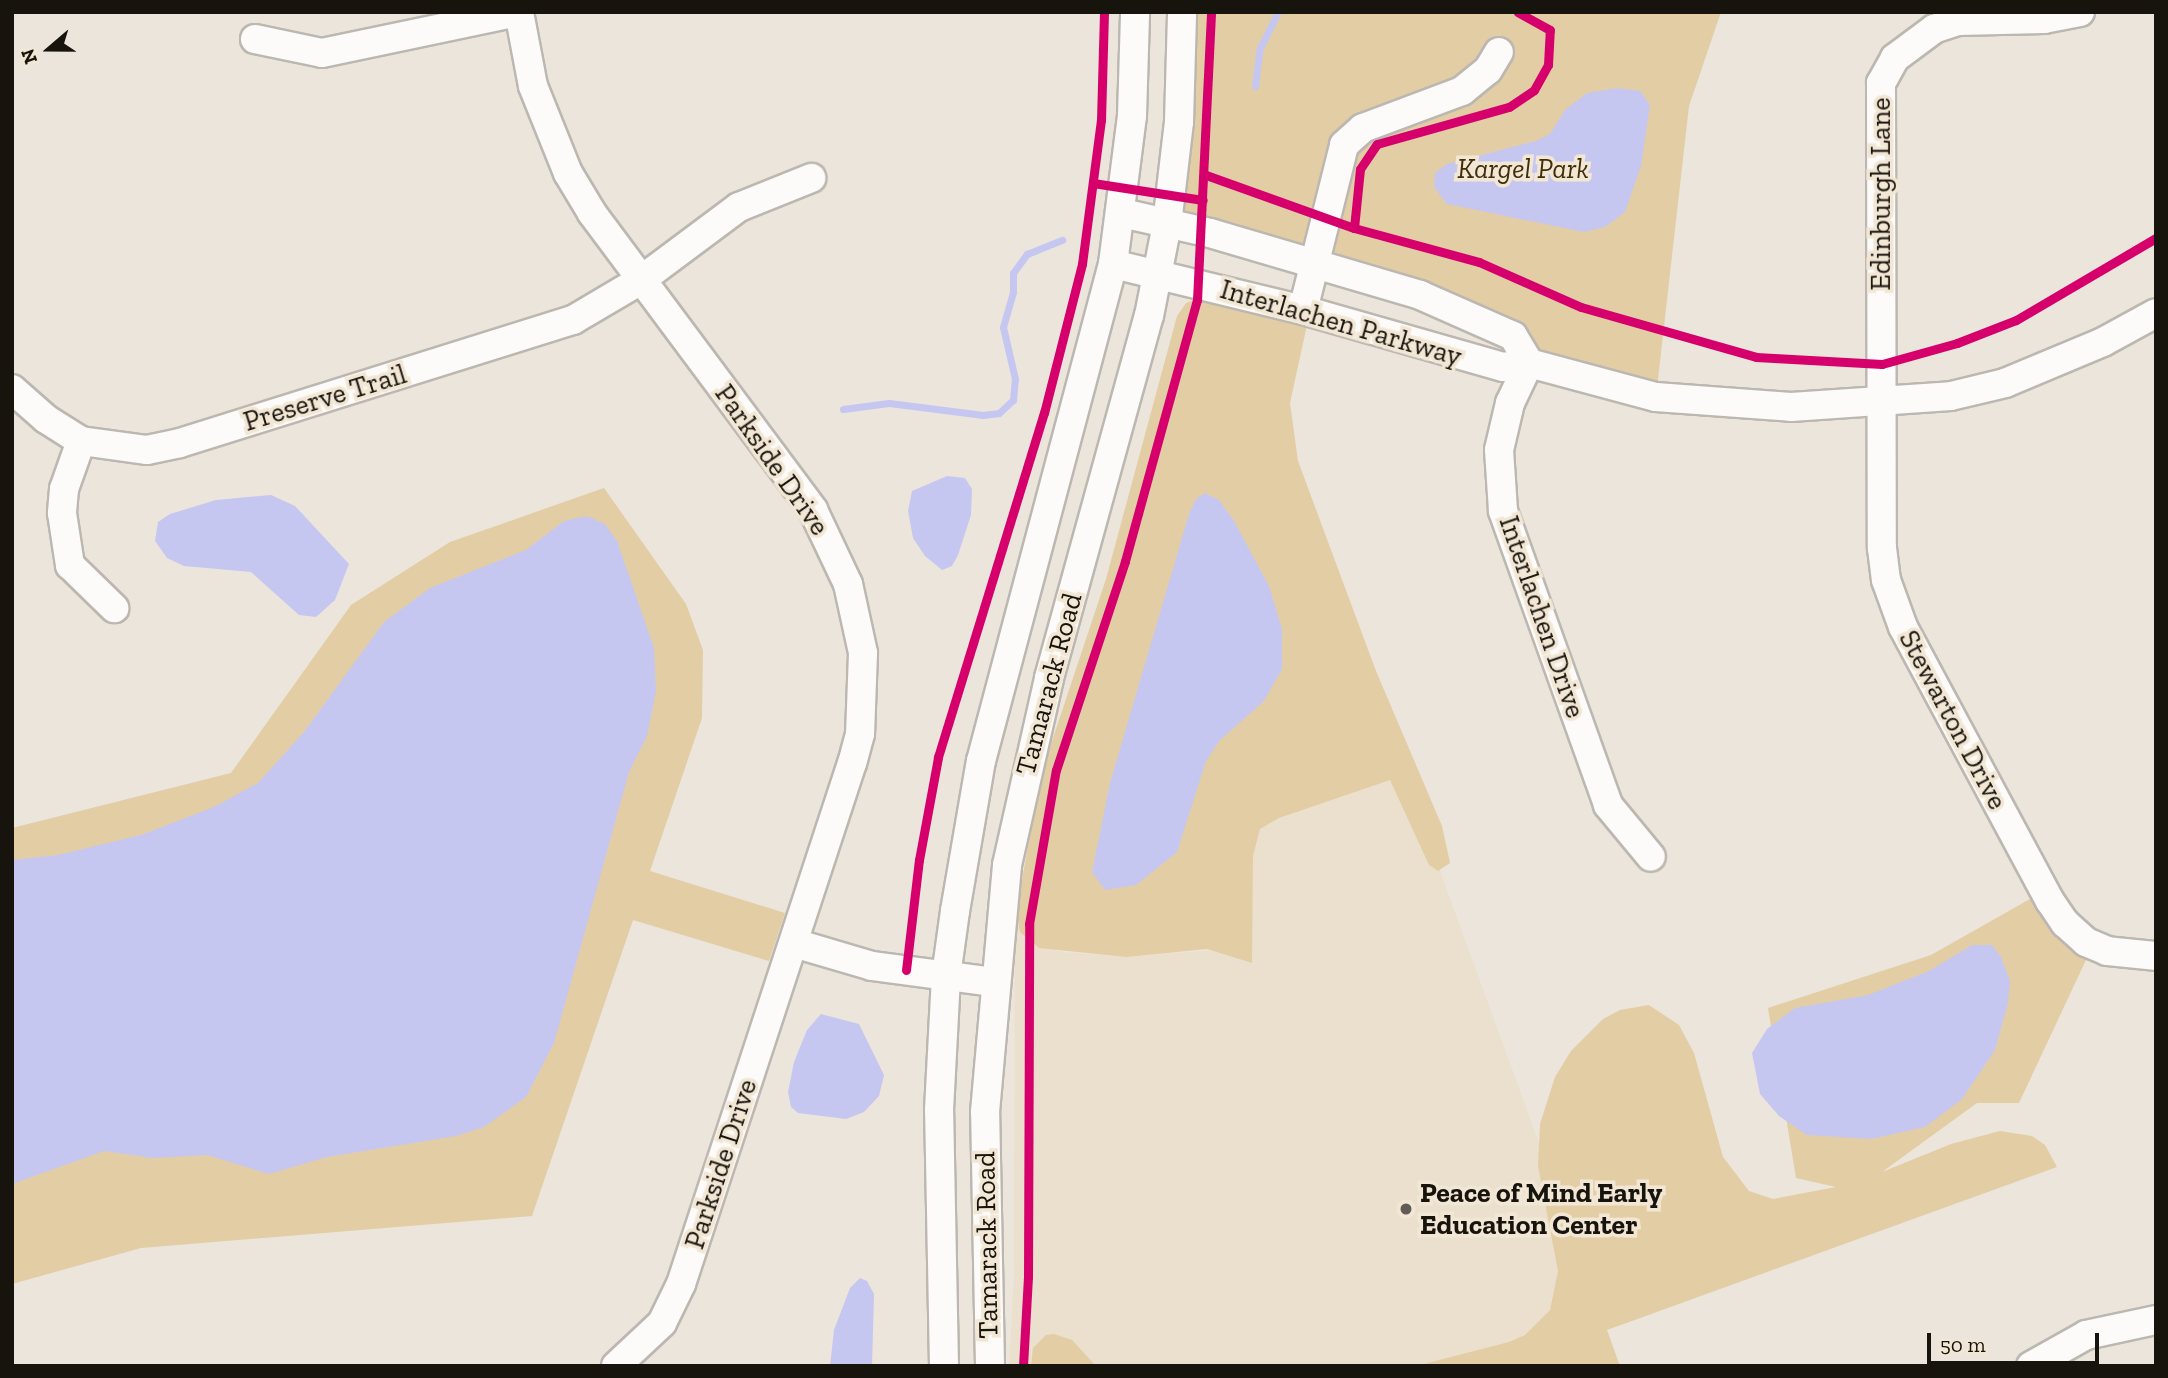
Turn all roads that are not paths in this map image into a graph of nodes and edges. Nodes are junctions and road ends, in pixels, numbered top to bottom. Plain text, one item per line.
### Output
1 (519, 12) edge
2 (1135, 12) edge
3 (1182, 12) edge
4 (2080, 12) edge
5 (255, 39) dead end
6 (1499, 52) dead end
7 (811, 178) dead end
8 (1122, 213) junction
9 (1167, 224) junction
10 (1316, 263) junction
11 (1113, 264) junction
12 (1157, 274) junction
13 (641, 280) junction
14 (1303, 310) junction
15 (2154, 319) edge
16 (1529, 363) junction
17 (12, 389) edge
18 (1882, 404) junction
19 (81, 440) junction
20 (114, 608) dead end
21 (1651, 858) dead end
22 (794, 943) junction
23 (2156, 956) edge
24 (946, 976) junction
25 (993, 982) junction
26 (2156, 1320) edge
27 (616, 1366) edge
28 (943, 1366) edge
29 (990, 1366) edge
30 (2031, 1366) edge

1 - 5 street
1 - 13 street, Parkside Drive
2 - 8 street, Tamarack Road
3 - 9 street, Tamarack Road
4 - 18 street, Edinburgh Lane
6 - 10 street
7 - 13 street
8 - 9 street, Interlachen Parkway
8 - 11 street, Tamarack Road
9 - 10 street, Interlachen Parkway
9 - 12 street, Tamarack Road
10 - 14 street
10 - 16 street, Interlachen Parkway
11 - 12 street, Interlachen Parkway
11 - 24 street, Tamarack Road
12 - 14 street, Interlachen Parkway
12 - 25 street, Tamarack Road
13 - 19 street, Preserve Trail
13 - 22 street, Parkside Drive
14 - 16 street, Interlachen Parkway
15 - 18 street, Interlachen Parkway
16 - 18 street, Interlachen Parkway
16 - 21 street, Interlachen Drive
17 - 19 street, Preserve Trail
18 - 23 street, Stewarton Drive
19 - 20 street
22 - 24 street
22 - 27 street, Parkside Drive
24 - 25 street
24 - 28 street, Tamarack Road
25 - 29 street, Tamarack Road
26 - 30 street

